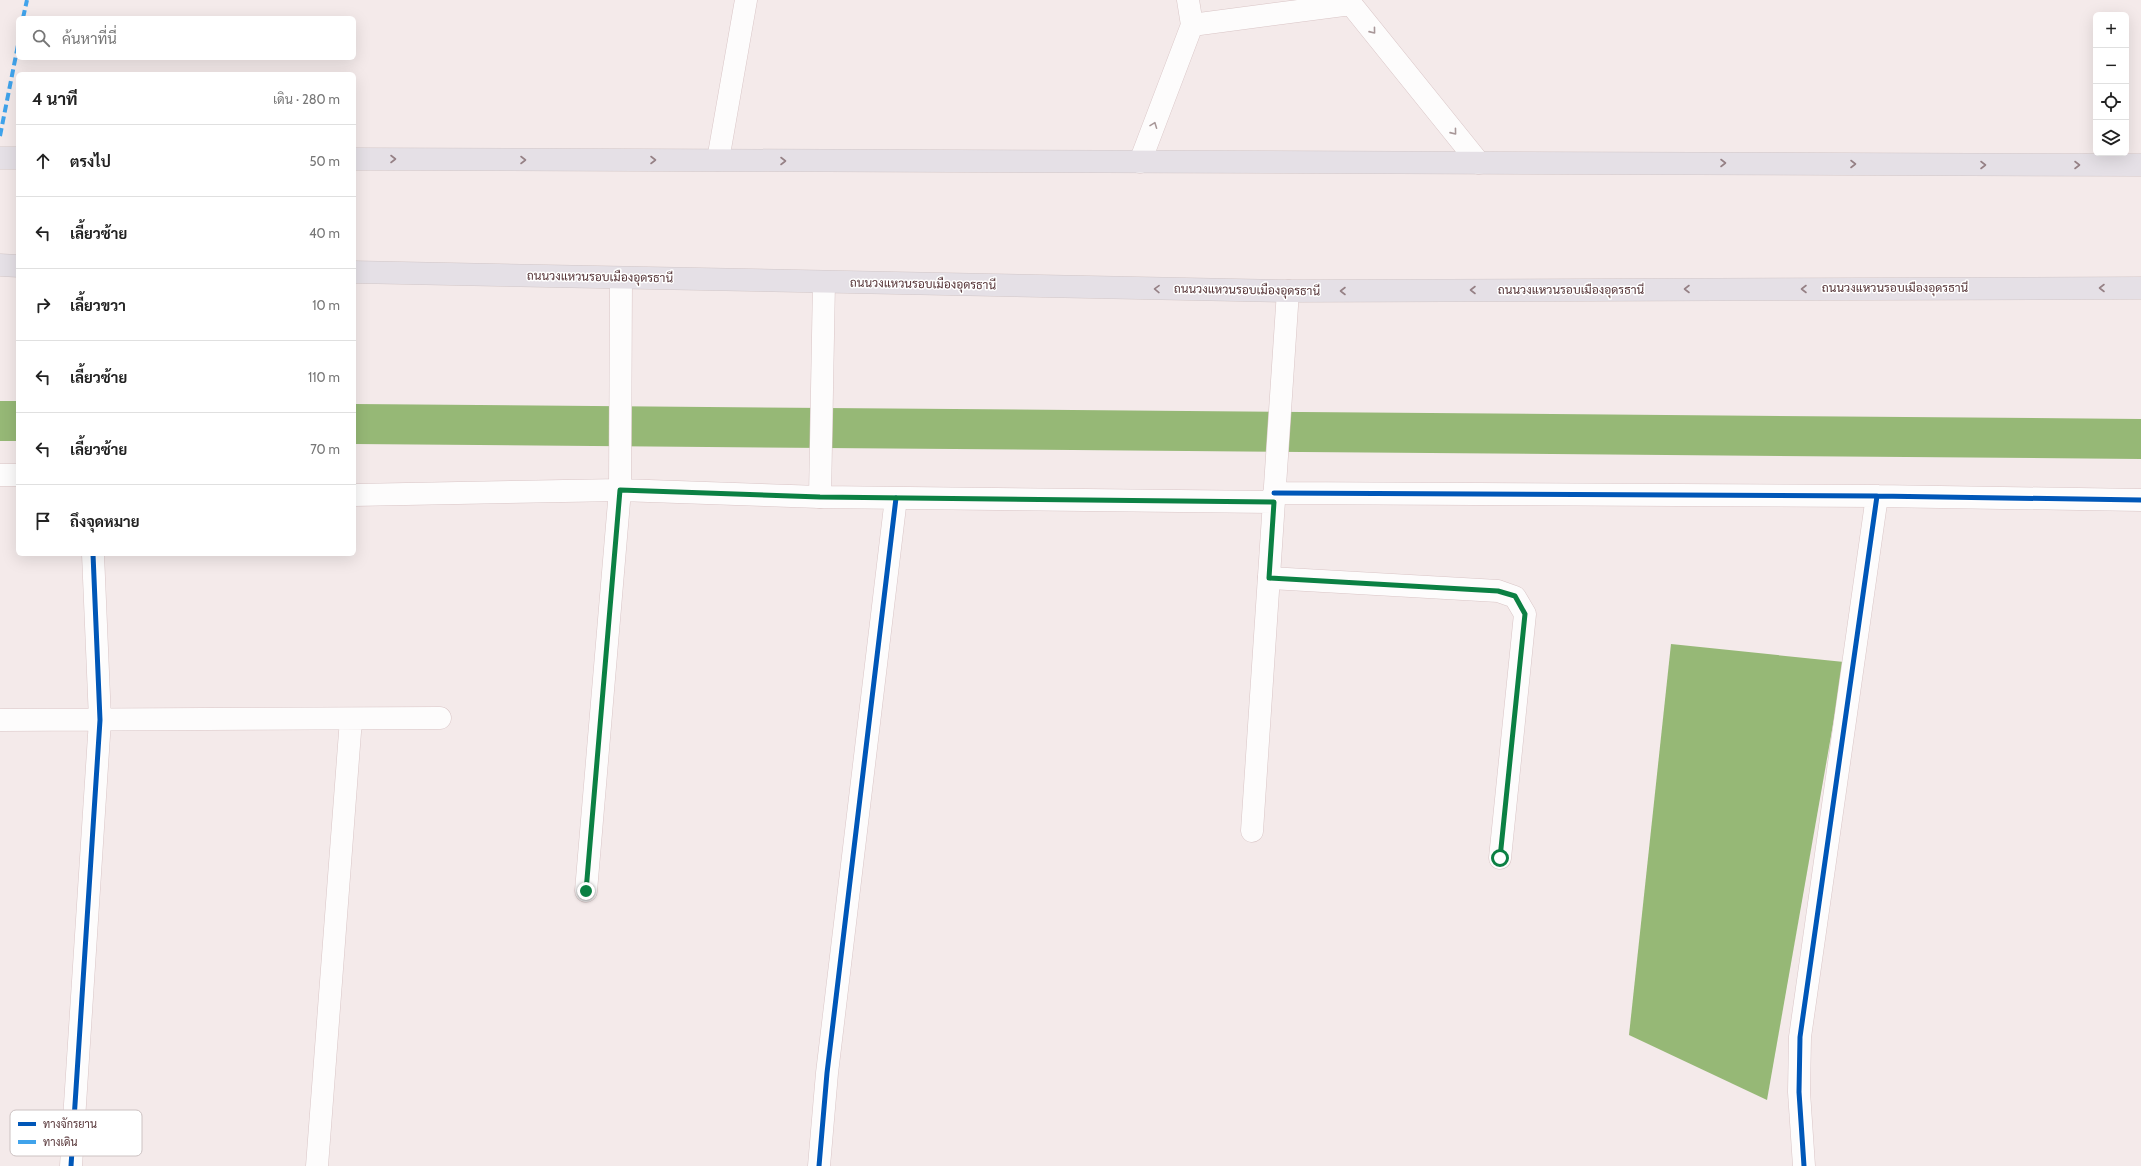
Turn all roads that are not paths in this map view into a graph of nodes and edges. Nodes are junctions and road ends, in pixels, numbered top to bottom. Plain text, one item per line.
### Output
1 (746, 0) edge
2 (1188, 0) edge
3 (1351, 2) edge
4 (1192, 25) junction
5 (0, 158) edge
6 (16, 158) edge
7 (356, 159) edge
8 (718, 160) junction
9 (1140, 162) junction
10 (1479, 163) junction
11 (2141, 165) edge
12 (0, 265) edge
13 (16, 266) edge
14 (356, 272) edge
15 (621, 278) junction
16 (824, 282) junction
17 (2141, 288) edge
18 (1288, 291) junction
19 (0, 475) edge
20 (16, 475) edge
21 (620, 482) junction
22 (820, 488) junction
23 (1274, 494) junction
24 (356, 495) edge
25 (1877, 496) junction
26 (896, 498) junction
27 (2141, 500) edge
28 (93, 556) edge
29 (1269, 578) junction
30 (440, 718) dead end
31 (0, 720) edge
32 (100, 720) junction
33 (351, 720) junction
34 (1252, 831) dead end
35 (1500, 858) dead end
36 (586, 891) dead end
37 (75, 1110) edge
38 (72, 1156) edge
39 (71, 1166) edge
40 (316, 1166) edge
41 (818, 1166) edge
42 (1804, 1166) edge

1 - 8 street
2 - 4 street
3 - 4 street
3 -> 10 street
9 -> 4 street
5 - 6 highway
7 -> 8 highway
8 -> 9 highway
9 - 10 highway
10 -> 11 highway
12 - 13 highway
14 - 15 highway, ถนนวงแหวนรอบเมืองอุดรธานี
15 - 16 highway, ถนนวงแหวนรอบเมืองอุดรธานี
15 - 21 street
18 -> 16 highway, ถนนวงแหวนรอบเมืองอุดรธานี
16 - 22 street
17 -> 18 highway, ถนนวงแหวนรอบเมืองอุดรธานี
18 - 23 street
19 - 20 street
21 - 22 street
21 - 24 street
21 - 36 street
22 - 26 street
23 - 25 street
23 - 26 street
23 - 29 street
25 - 27 street
25 - 42 street
26 - 41 street
28 - 32 street
29 - 34 street
29 - 35 street
30 - 33 street
31 - 32 street
32 - 33 street
32 - 37 street
33 - 40 street
38 - 39 street

